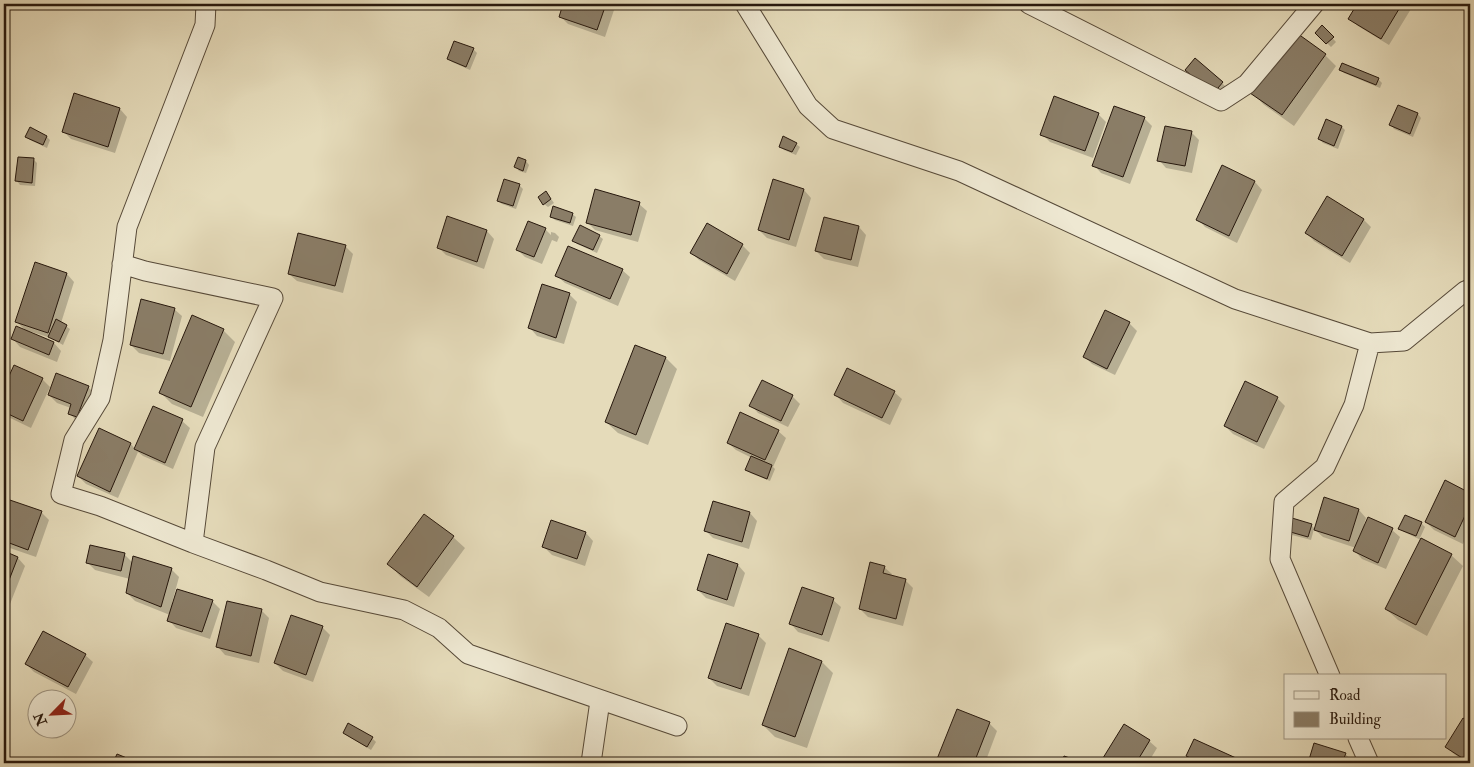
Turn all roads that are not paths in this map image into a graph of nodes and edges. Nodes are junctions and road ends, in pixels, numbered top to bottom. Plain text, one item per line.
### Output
1 (206, 4) edge
2 (746, 4) edge
3 (1029, 4) edge
4 (1314, 4) edge
5 (122, 264) junction
6 (1470, 289) edge
7 (1370, 343) junction
8 (193, 543) junction
9 (1329, 674) edge
10 (600, 701) junction
11 (677, 726) dead end
12 (1359, 740) edge
13 (591, 763) edge
14 (1369, 763) edge

1 - 5 street
2 - 7 street
3 - 4 street
5 - 8 street
5 - 8 street
6 - 7 street
7 - 9 street
8 - 10 street
10 - 11 street
10 - 13 street
12 - 14 street

